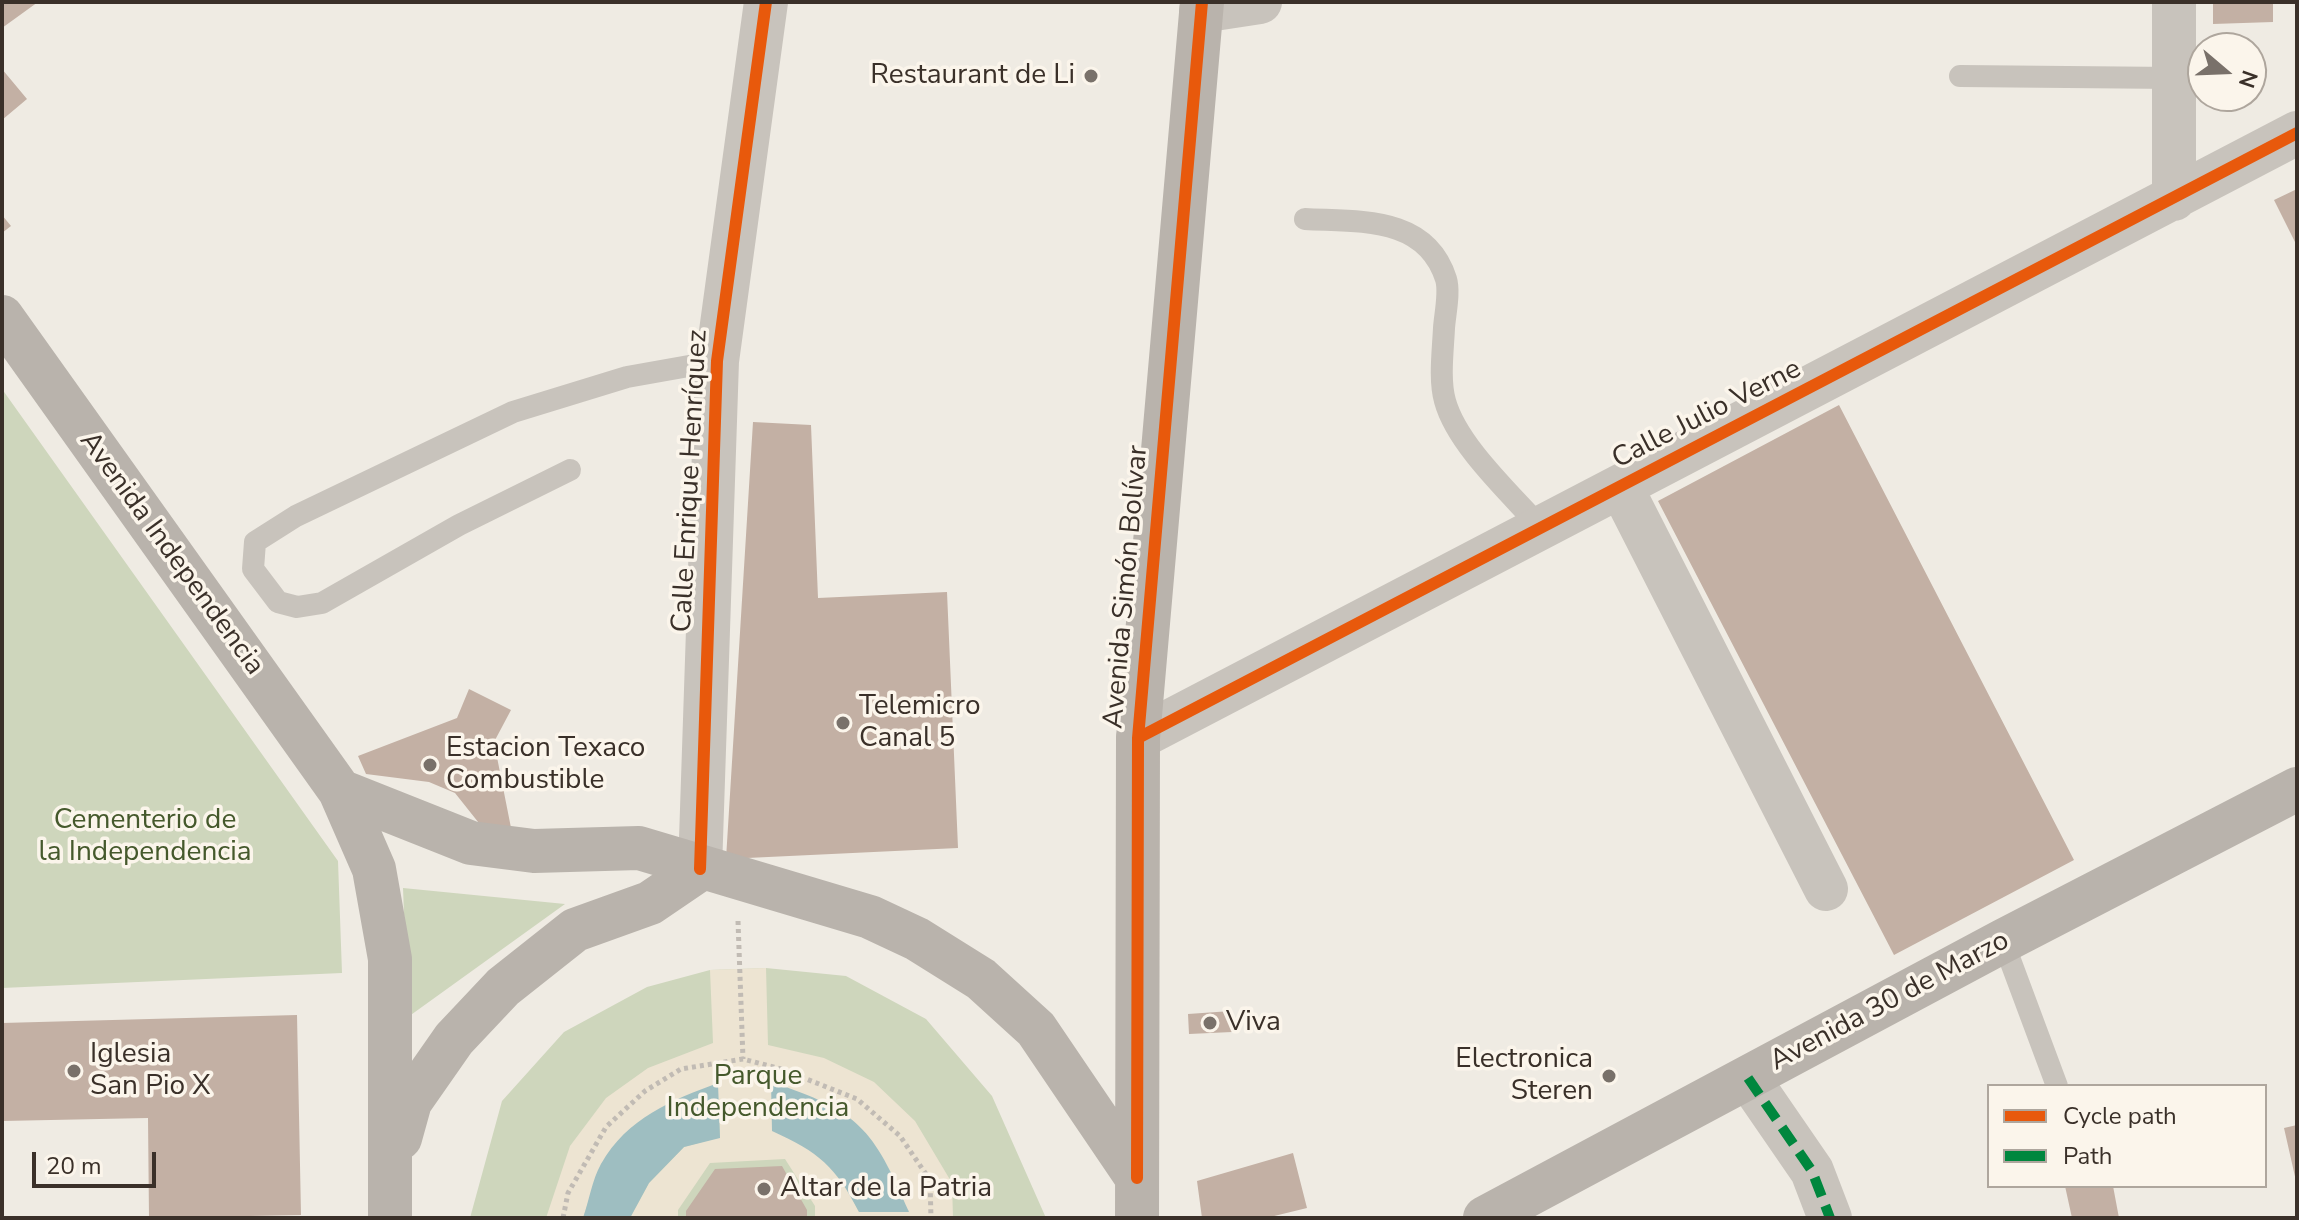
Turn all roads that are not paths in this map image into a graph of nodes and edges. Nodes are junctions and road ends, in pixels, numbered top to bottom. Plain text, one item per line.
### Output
1 (766, 2) edge
2 (1260, 2) edge
3 (2174, 2) edge
4 (1202, 6) edge
5 (1960, 76) dead end
6 (2174, 78) junction
7 (2297, 133) edge
8 (2174, 199) junction
9 (1305, 219) dead end
10 (2, 317) edge
11 (717, 361) junction
12 (570, 470) dead end
13 (1621, 487) junction
14 (1541, 528) junction
15 (1138, 738) junction
16 (2297, 789) edge
17 (340, 791) junction
18 (719, 874) junction
19 (1826, 889) dead end
20 (2003, 941) junction
21 (1748, 1078) junction
22 (2056, 1084) edge
23 (389, 1174) junction
24 (1137, 1198) edge
25 (390, 1218) edge
26 (1485, 1218) edge
27 (1830, 1218) edge

1 - 11 street, Calle Enrique Henríquez
2 - 4 street
3 - 6 street
4 - 15 main road, Avenida Simón Bolívar
5 - 6 lane
6 - 8 street
7 - 8 street, Calle Julio Verne
8 - 13 street, Calle Julio Verne
9 - 14 lane
10 - 17 main road, Avenida Independencia
11 - 12 lane
11 - 18 street, Calle Enrique Henríquez
13 - 14 street, Calle Julio Verne
13 - 19 street
14 - 15 street, Calle Julio Verne
15 - 24 main road, Avenida Simón Bolívar
16 - 20 main road, Avenida 30 de Marzo
17 - 18 main road
17 - 23 main road, Avenida Independencia
18 - 23 main road
18 - 24 main road
20 - 21 main road, Avenida 30 de Marzo
20 - 22 lane
21 - 26 main road, Avenida 30 de Marzo
21 - 27 street
23 - 25 main road, Avenida Independencia

